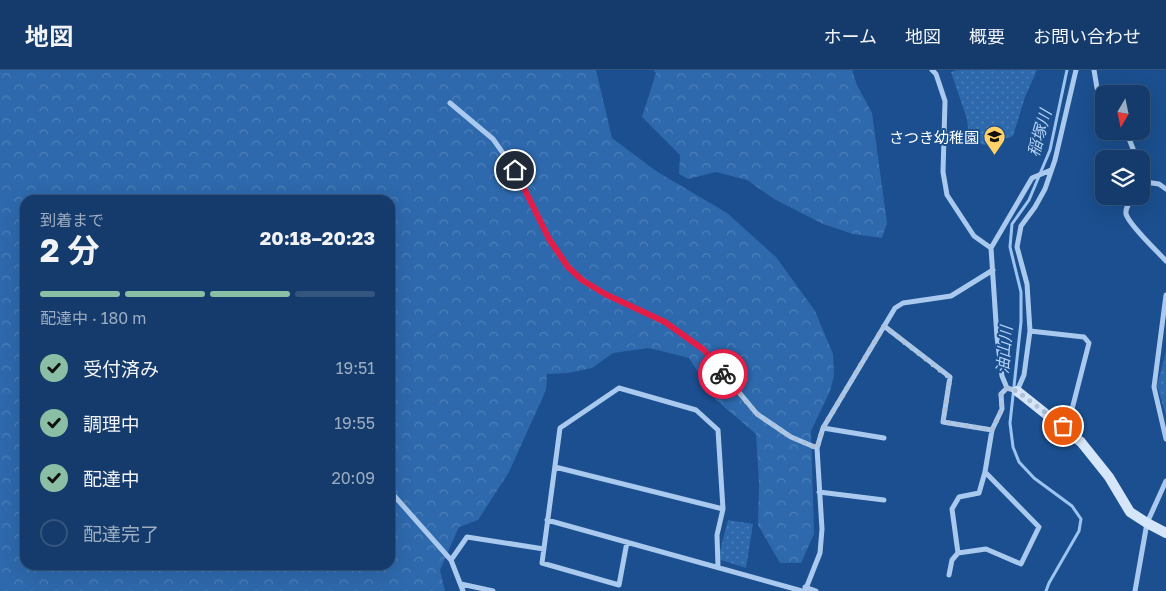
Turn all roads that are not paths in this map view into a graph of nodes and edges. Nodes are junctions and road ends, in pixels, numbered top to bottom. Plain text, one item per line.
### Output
1 (932, 70) edge
2 (1076, 70) edge
3 (1094, 70) edge
4 (1096, 85) edge
5 (450, 103) dead end
6 (1051, 170) junction
7 (1150, 185) edge
8 (1166, 189) edge
9 (1127, 205) edge
10 (991, 248) junction
11 (1166, 260) edge
12 (993, 270) junction
13 (1166, 295) edge
14 (884, 326) junction
15 (1030, 330) junction
16 (1164, 331) edge
17 (1012, 390) junction
18 (1063, 426) junction
19 (823, 428) junction
20 (992, 430) junction
21 (884, 438) dead end
22 (1166, 439) edge
23 (817, 448) junction
24 (554, 467) junction
25 (985, 472) junction
26 (1166, 480) edge
27 (819, 492) junction
28 (395, 496) edge
29 (884, 500) dead end
30 (723, 509) junction
31 (547, 520) junction
32 (1147, 524) junction
33 (1166, 533) edge
34 (627, 542) junction
35 (544, 549) junction
36 (958, 553) junction
37 (451, 560) junction
38 (718, 567) junction
39 (949, 575) dead end
40 (461, 584) junction
41 (804, 590) edge
42 (463, 591) edge
43 (493, 591) edge
44 (816, 591) edge
45 (1135, 591) edge

1 - 10 street
2 - 6 street
3 - 4 street
5 - 23 street
6 - 10 street
6 - 15 street
7 - 8 street
9 - 11 street
10 - 12 street
12 - 14 street
12 - 17 street
13 - 16 street
14 - 19 street
14 - 20 street
15 - 17 street
15 - 18 street
16 - 22 street
17 - 18 street
17 - 20 street
18 - 32 street
19 - 21 street
19 - 23 street
20 - 25 street
23 - 27 street
24 - 30 street
24 - 30 street
24 - 31 street
25 - 36 street
25 - 36 street
26 - 32 street
27 - 29 street
27 - 41 street
28 - 37 street
30 - 38 street
31 - 34 street
31 - 35 street
32 - 33 street
32 - 45 street
34 - 35 street
34 - 38 street
35 - 37 street
36 - 39 street
37 - 40 street
38 - 41 street
40 - 42 street
40 - 43 street
41 - 44 street

